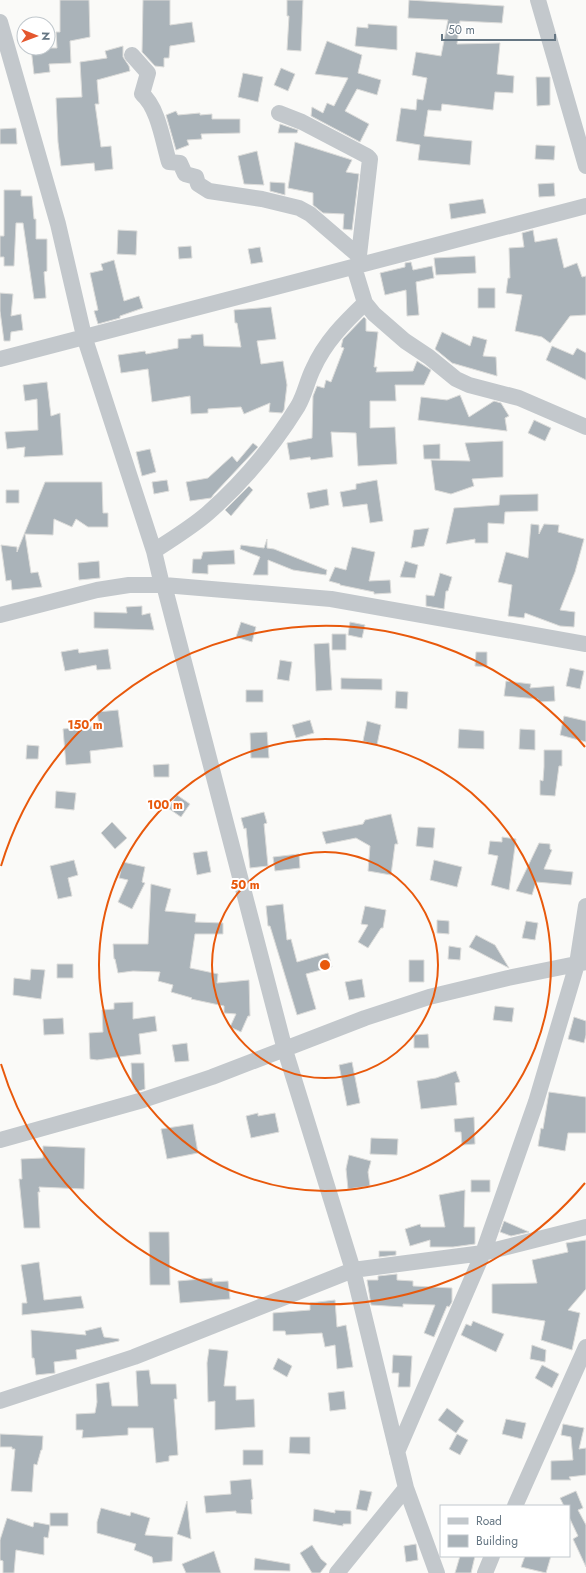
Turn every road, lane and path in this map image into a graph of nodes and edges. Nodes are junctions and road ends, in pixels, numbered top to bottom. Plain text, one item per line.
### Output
1 (538, 0) edge
2 (0, 22) edge
3 (132, 55) dead end
4 (279, 113) dead end
5 (586, 166) edge
6 (586, 206) edge
7 (357, 263) junction
8 (365, 303) junction
9 (84, 336) junction
10 (0, 359) edge
11 (586, 427) edge
12 (154, 551) junction
13 (163, 585) junction
14 (0, 615) edge
15 (586, 644) edge
16 (586, 906) edge
17 (582, 963) edge
18 (285, 1050) junction
19 (0, 1140) edge
20 (586, 1227) edge
21 (483, 1253) junction
22 (353, 1270) junction
23 (586, 1347) edge
24 (0, 1401) edge
25 (397, 1452) junction
26 (406, 1488) junction
27 (515, 1505) edge
28 (492, 1557) edge
29 (337, 1573) edge
30 (437, 1573) edge
31 (485, 1573) edge

1 - 5 street
2 - 9 street
3 - 7 street
4 - 7 street
6 - 7 street
7 - 8 street
7 - 9 street
8 - 11 street
8 - 12 street
9 - 10 street
9 - 12 street
12 - 13 street
13 - 14 street
13 - 15 street
13 - 18 street
16 - 17 street
17 - 18 street
17 - 21 street
18 - 19 street
18 - 22 street
20 - 21 street
21 - 22 street
21 - 25 street
22 - 24 street
22 - 25 street
23 - 27 street
25 - 26 street
26 - 29 street
26 - 30 street
28 - 31 street

